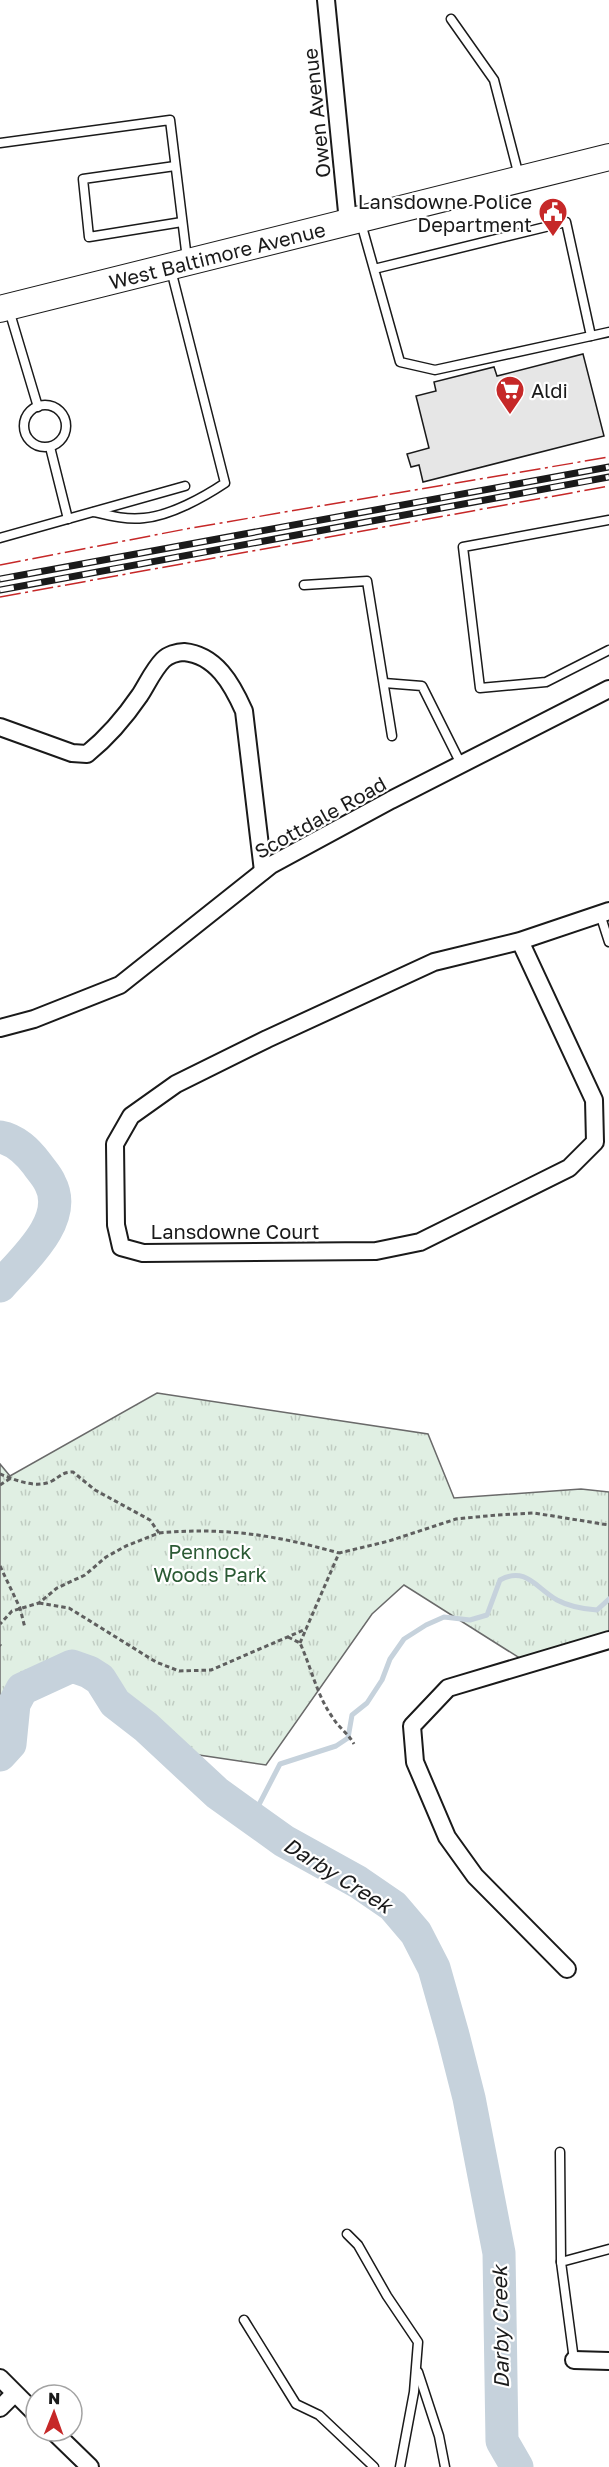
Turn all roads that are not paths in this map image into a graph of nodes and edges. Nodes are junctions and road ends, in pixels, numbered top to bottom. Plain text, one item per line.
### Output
1 (326, 0) edge
2 (451, 19) dead end
3 (0, 143) edge
4 (609, 158) edge
5 (176, 166) junction
6 (520, 179) junction
7 (354, 221) junction
8 (182, 222) junction
9 (179, 264) junction
10 (374, 269) junction
11 (4, 308) edge
12 (609, 332) edge
13 (591, 336) junction
14 (38, 407) junction
15 (50, 447) junction
16 (185, 486) dead end
17 (94, 512) junction
18 (68, 519) junction
19 (609, 520) edge
20 (0, 538) edge
21 (304, 585) dead end
22 (609, 650) edge
23 (384, 684) junction
24 (609, 689) edge
25 (0, 727) edge
26 (392, 735) dead end
27 (461, 765) junction
28 (263, 871) junction
29 (605, 912) edge
30 (520, 941) junction
31 (609, 942) edge
32 (0, 1028) edge
33 (609, 1640) edge
34 (567, 1969) dead end
35 (560, 2152) dead end
36 (347, 2234) dead end
37 (609, 2248) edge
38 (561, 2262) junction
39 (244, 2320) dead end
40 (574, 2360) joint
41 (609, 2361) edge
42 (417, 2367) junction
43 (0, 2378) edge
44 (14, 2394) junction
45 (24, 2403) edge
46 (0, 2408) edge
47 (65, 2443) edge
48 (90, 2467) edge
49 (374, 2467) edge
50 (400, 2467) edge
51 (445, 2467) edge

1 - 7 street, Owen Avenue
2 - 6 lane
3 - 5 lane
4 - 6 main road, West Baltimore Avenue
5 - 8 lane
5 - 8 lane
6 - 7 main road, West Baltimore Avenue
7 - 9 main road, West Baltimore Avenue
7 - 10 lane
8 - 9 lane
9 - 11 main road, West Baltimore Avenue
9 - 17 lane
10 - 13 lane
10 - 13 lane
11 - 14 lane
12 - 13 lane
14 - 15 lane
14 - 15 lane
15 - 18 lane
16 - 17 lane
17 - 18 lane
18 - 20 lane
19 - 22 lane
21 - 23 lane
23 - 26 lane
23 - 27 lane
24 - 27 street, Scottdale Road
25 - 28 street
27 - 28 street, Scottdale Road
28 - 32 street, Scottdale Road
29 - 30 street, Lansdowne Court
29 - 31 lane
30 - 30 street, Lansdowne Court
33 - 34 street
35 - 38 lane
36 - 42 lane
37 - 38 lane
38 - 40 lane
39 - 49 lane
40 - 41 street
42 - 50 lane
42 - 51 lane
43 - 44 street
44 - 45 street
44 - 46 street
47 - 48 street

